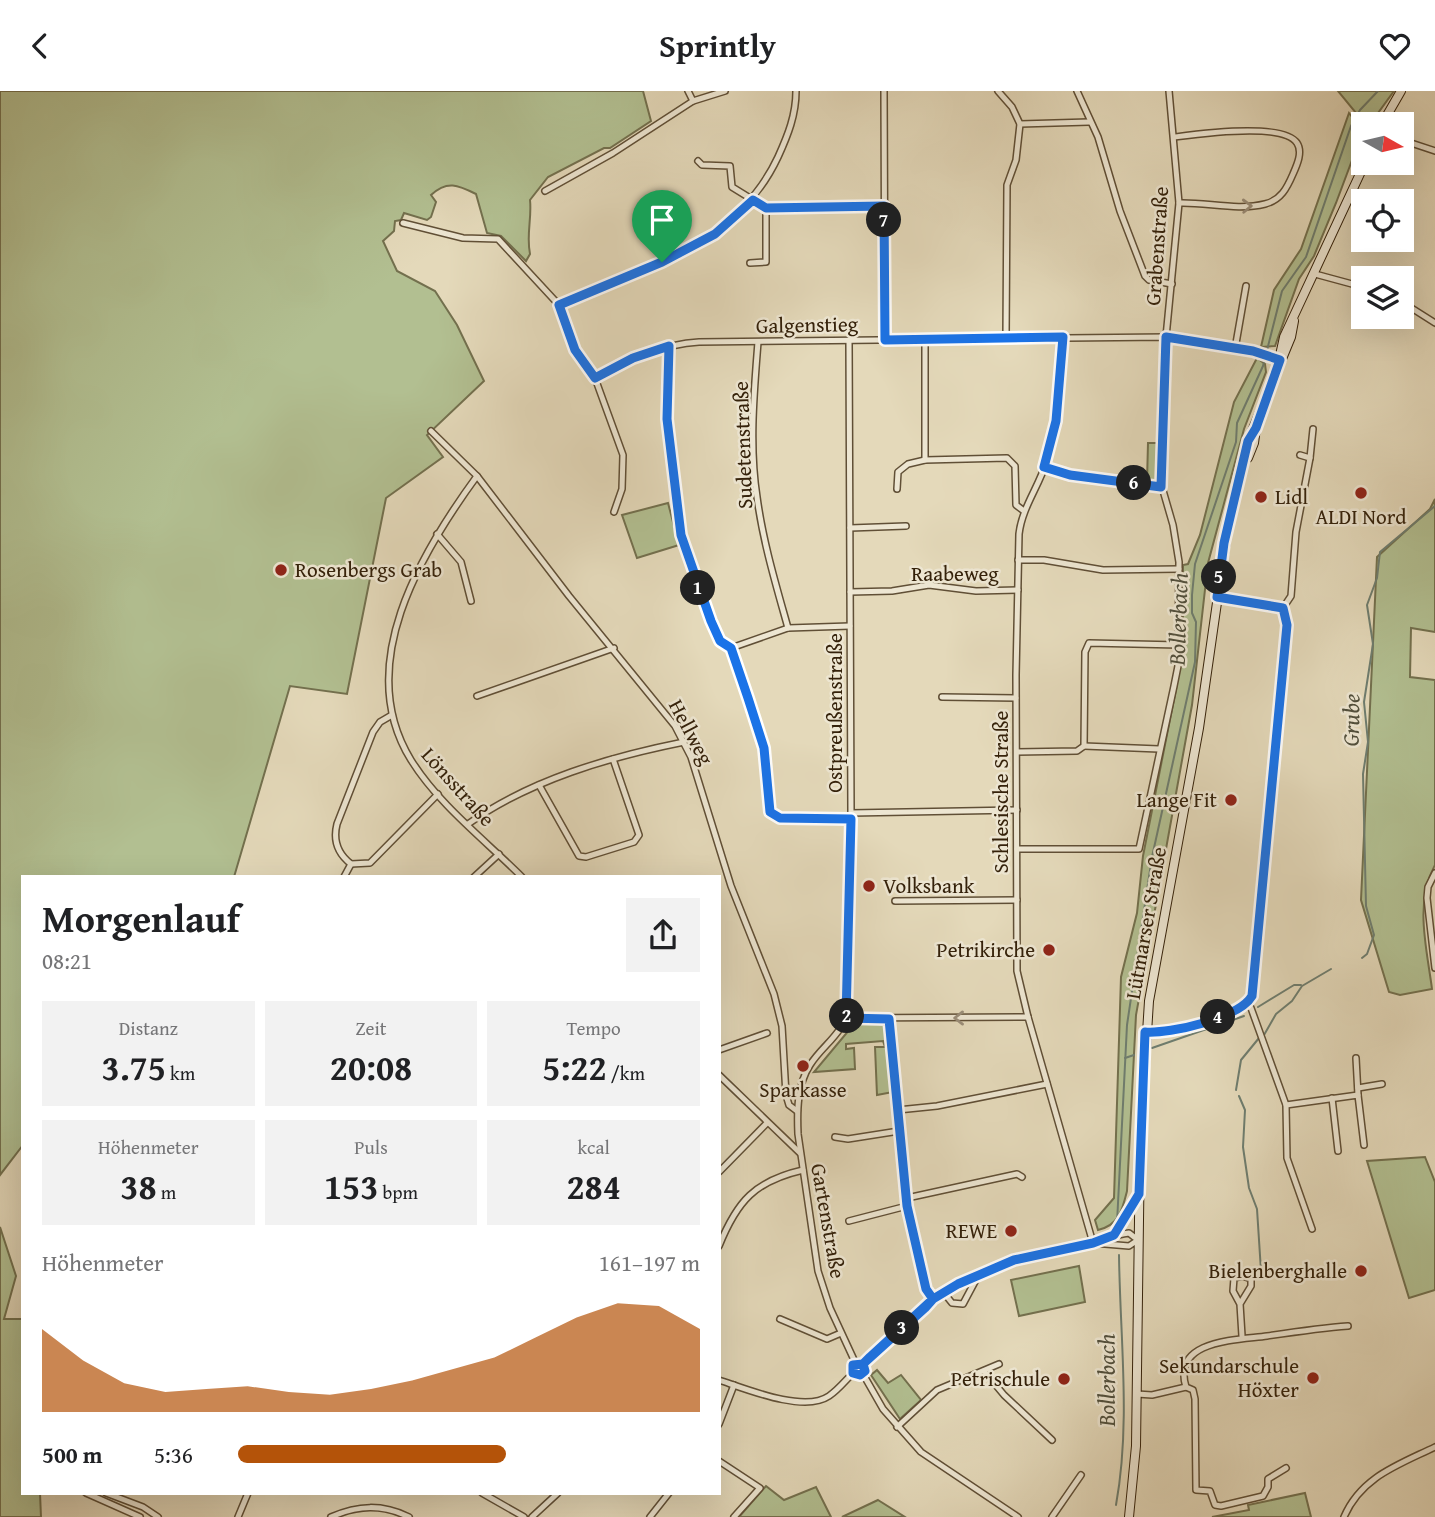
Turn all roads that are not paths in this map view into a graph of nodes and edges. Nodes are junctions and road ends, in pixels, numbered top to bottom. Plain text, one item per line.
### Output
1 (688, 91) edge
2 (724, 91) edge
3 (796, 91) edge
4 (884, 91) edge
5 (998, 91) edge
6 (1077, 91) edge
7 (1169, 91) edge
8 (1401, 91) edge
9 (693, 101) junction
10 (1389, 112) edge
11 (1089, 122) junction
12 (1020, 124) junction
13 (1175, 137) junction
14 (1414, 144) edge
15 (1435, 151) edge
16 (698, 161) dead end
17 (1360, 175) edge
18 (545, 191) dead end
19 (753, 200) junction
20 (1179, 203) junction
21 (884, 206) junction
22 (766, 208) junction
23 (403, 223) dead end
24 (750, 263) dead end
25 (1315, 274) junction
26 (1172, 284) junction
27 (1351, 284) edge
28 (1245, 286) dead end
29 (559, 305) junction
30 (1414, 310) edge
31 (1435, 323) edge
32 (1063, 337) junction
33 (1166, 337) junction
34 (1006, 338) junction
35 (926, 339) junction
36 (885, 340) junction
37 (849, 341) junction
38 (758, 342) junction
39 (669, 346) junction
40 (1235, 349) junction
41 (1276, 359) junction
42 (595, 378) junction
43 (1313, 429) dead end
44 (430, 431) dead end
45 (1300, 456) dead end
46 (1310, 459) junction
47 (925, 460) junction
48 (1044, 467) junction
49 (477, 476) junction
50 (1161, 487) junction
51 (897, 489) dead end
52 (614, 512) dead end
53 (1024, 512) junction
54 (906, 527) dead end
55 (850, 528) junction
56 (437, 534) junction
57 (1018, 560) junction
58 (1179, 569) junction
59 (1018, 590) junction
60 (850, 592) junction
61 (1217, 597) junction
62 (471, 601) dead end
63 (1283, 608) junction
64 (850, 626) junction
65 (788, 628) junction
66 (1179, 645) junction
67 (614, 648) junction
68 (731, 648) junction
69 (477, 696) dead end
70 (942, 698) dead end
71 (1016, 698) junction
72 (392, 715) junction
73 (684, 742) junction
74 (1084, 746) junction
75 (1159, 748) junction
76 (1017, 752) junction
77 (613, 759) junction
78 (540, 785) junction
79 (438, 794) junction
80 (1017, 810) junction
81 (851, 816) junction
82 (468, 824) junction
83 (1017, 849) junction
84 (499, 854) junction
85 (351, 864) junction
86 (1435, 873) edge
87 (345, 875) edge
88 (476, 875) edge
89 (520, 875) edge
90 (1017, 900) junction
91 (895, 901) dead end
92 (1435, 968) edge
93 (1247, 1005) junction
94 (1028, 1017) junction
95 (846, 1018) junction
96 (889, 1019) junction
97 (1145, 1032) junction
98 (766, 1033) dead end
99 (721, 1049) edge
100 (1356, 1058) dead end
101 (721, 1077) edge
102 (1382, 1083) dead end
103 (1047, 1084) junction
104 (1358, 1088) junction
105 (1359, 1095) junction
106 (1332, 1098) junction
107 (1286, 1105) junction
108 (898, 1109) junction
109 (797, 1111) junction
110 (767, 1123) junction
111 (899, 1131) junction
112 (835, 1137) dead end
113 (1364, 1145) dead end
114 (1338, 1151) dead end
115 (800, 1153) junction
116 (721, 1170) edge
117 (803, 1170) junction
118 (1021, 1177) dead end
119 (1139, 1194) junction
120 (907, 1198) junction
121 (907, 1206) junction
122 (849, 1221) dead end
123 (1312, 1229) dead end
124 (1114, 1235) junction
125 (1138, 1240) junction
126 (721, 1242) edge
127 (1093, 1243) junction
128 (979, 1274) junction
129 (944, 1293) junction
130 (933, 1299) junction
131 (1240, 1304) junction
132 (780, 1319) dead end
133 (1348, 1327) dead end
134 (841, 1332) junction
135 (1242, 1336) junction
136 (855, 1363) junction
137 (863, 1364) junction
138 (999, 1364) dead end
139 (984, 1371) junction
140 (853, 1373) junction
141 (863, 1374) junction
142 (721, 1381) edge
143 (734, 1385) junction
144 (1186, 1387) junction
145 (1137, 1394) junction
146 (721, 1419) edge
147 (897, 1427) junction
148 (1052, 1440) dead end
149 (1435, 1447) edge
150 (721, 1462) edge
151 (1286, 1468) dead end
152 (1081, 1475) dead end
153 (90, 1495) edge
154 (111, 1495) edge
155 (247, 1495) edge
156 (486, 1495) edge
157 (556, 1495) edge
158 (667, 1495) edge
159 (1345, 1516) edge
160 (140, 1517) edge
161 (158, 1517) edge
162 (237, 1517) edge
163 (331, 1517) edge
164 (409, 1517) edge
165 (524, 1517) edge
166 (532, 1517) edge
167 (650, 1517) edge
168 (734, 1517) edge
169 (1018, 1517) edge
170 (1052, 1517) edge
171 (1129, 1517) edge

1 - 9 street
2 - 9 street
3 - 19 street
4 - 21 street
5 - 12 street
6 - 11 street
7 - 13 street, Grabenstraße
8 - 10 main road
9 - 18 street
11 - 12 street
11 - 26 street
12 - 34 street
13 - 20 street, Grabenstraße
20 -> 13 street
14 - 15 street
16 - 19 street
17 - 25 main road, Lütmarser Straße
19 - 22 street
19 - 29 street
20 - 26 street, Grabenstraße
21 - 22 street
21 - 36 street
22 - 24 street
23 - 29 street
25 - 27 street
25 - 41 main road, Lütmarser Straße
26 - 33 street, Grabenstraße
28 - 40 street
29 - 42 street
30 - 31 street
32 - 33 street, Galgenstieg
32 - 34 street, Galgenstieg
32 - 48 street, Schlesische Straße
33 - 40 street, Galgenstieg
33 - 50 street, Grabenstraße
34 - 35 street, Galgenstieg
35 - 36 street, Galgenstieg
35 - 47 street
36 - 37 street, Galgenstieg
37 - 38 street, Galgenstieg
37 - 55 street, Ostpreußenstraße
38 - 39 street, Galgenstieg
38 - 65 street, Sudetenstraße
39 - 42 street, Galgenstieg
39 - 68 street
40 - 41 street, Galgenstieg
41 - 61 main road, Lütmarser Straße
42 - 52 street
43 - 46 street
44 - 49 street, Hellweg
45 - 46 street
46 - 63 street
47 - 51 street
47 - 53 street
48 - 50 street
48 - 53 street, Schlesische Straße
49 - 56 street, Lönsstraße
49 - 67 street, Hellweg
50 - 58 street, Grabenstraße
53 - 57 street, Schlesische Straße
54 - 55 street
55 - 60 street, Ostpreußenstraße
56 - 62 street
56 - 72 street, Lönsstraße
57 - 58 street
57 - 59 street, Schlesische Straße
58 - 66 street, Grabenstraße
59 - 60 street, Raabeweg
59 - 71 street, Schlesische Straße
60 - 64 street, Ostpreußenstraße
61 - 63 street
61 - 97 main road, Lütmarser Straße
63 - 93 street
64 - 65 street
64 - 81 street, Ostpreußenstraße
65 - 68 street
66 - 74 street
66 - 75 street, Grabenstraße
67 - 69 street
67 - 73 street, Hellweg
68 - 81 street
70 - 71 street
71 - 76 street, Schlesische Straße
72 - 79 street, Lönsstraße
72 - 85 street
73 - 77 street
73 - 109 street, Hellweg
74 - 75 street
74 - 76 street
75 - 83 street, Grabenstraße
76 - 80 street, Schlesische Straße
77 - 78 street
77 - 78 street
78 - 82 street
79 - 82 street, Lönsstraße
79 - 85 street
80 - 81 street
80 - 83 street, Schlesische Straße
81 - 95 street, Ostpreußenstraße
82 - 84 street, Lönsstraße
83 - 90 street, Schlesische Straße
84 - 88 street
84 - 89 street, Lönsstraße
85 - 87 street
86 - 92 street
90 - 91 street
90 - 94 street, Schlesische Straße
93 - 97 street
93 - 107 street
94 -> 96 street
94 - 103 street, Schlesische Straße
95 - 96 street
95 - 109 street
96 - 108 street
97 - 119 main road, Lütmarser Straße
98 - 99 street
100 - 104 street
101 - 110 street
102 - 104 street
103 - 108 street
103 - 127 street, Schlesische Straße
104 - 105 street
105 - 106 street
105 - 113 street
106 - 107 street
106 - 114 street
107 - 123 street
108 - 111 street
109 - 115 street, Gartenstraße
110 - 115 street
110 - 116 street
111 - 112 street
111 - 120 street
115 - 117 street, Gartenstraße
117 - 126 street
117 - 134 street, Gartenstraße
118 - 120 street
119 - 124 street
119 - 125 main road, Lütmarser Straße
120 - 121 street
121 - 122 street
121 - 130 street
124 - 125 street
124 - 127 street
125 - 127 street
125 - 145 main road, Lütmarser Straße
127 - 128 street
128 - 129 street
128 - 129 street
129 - 130 street
130 - 137 street
131 - 131 street
131 - 135 street
132 - 134 street
133 - 135 street
134 - 136 street, Gartenstraße
135 - 144 street
136 - 137 street
136 - 140 street
137 - 141 street
138 - 139 street
139 - 147 street
139 - 148 street
140 - 141 street
140 - 143 street
141 - 147 street
142 - 143 street
143 - 146 street
144 - 145 street
144 - 151 street
145 - 171 main road, Lütmarser Straße
147 - 169 street
149 - 159 street
150 - 168 street
152 - 170 street
153 - 160 street
154 - 161 street
155 - 162 street
156 - 165 street
157 - 166 street
158 - 167 street
163 - 164 street

